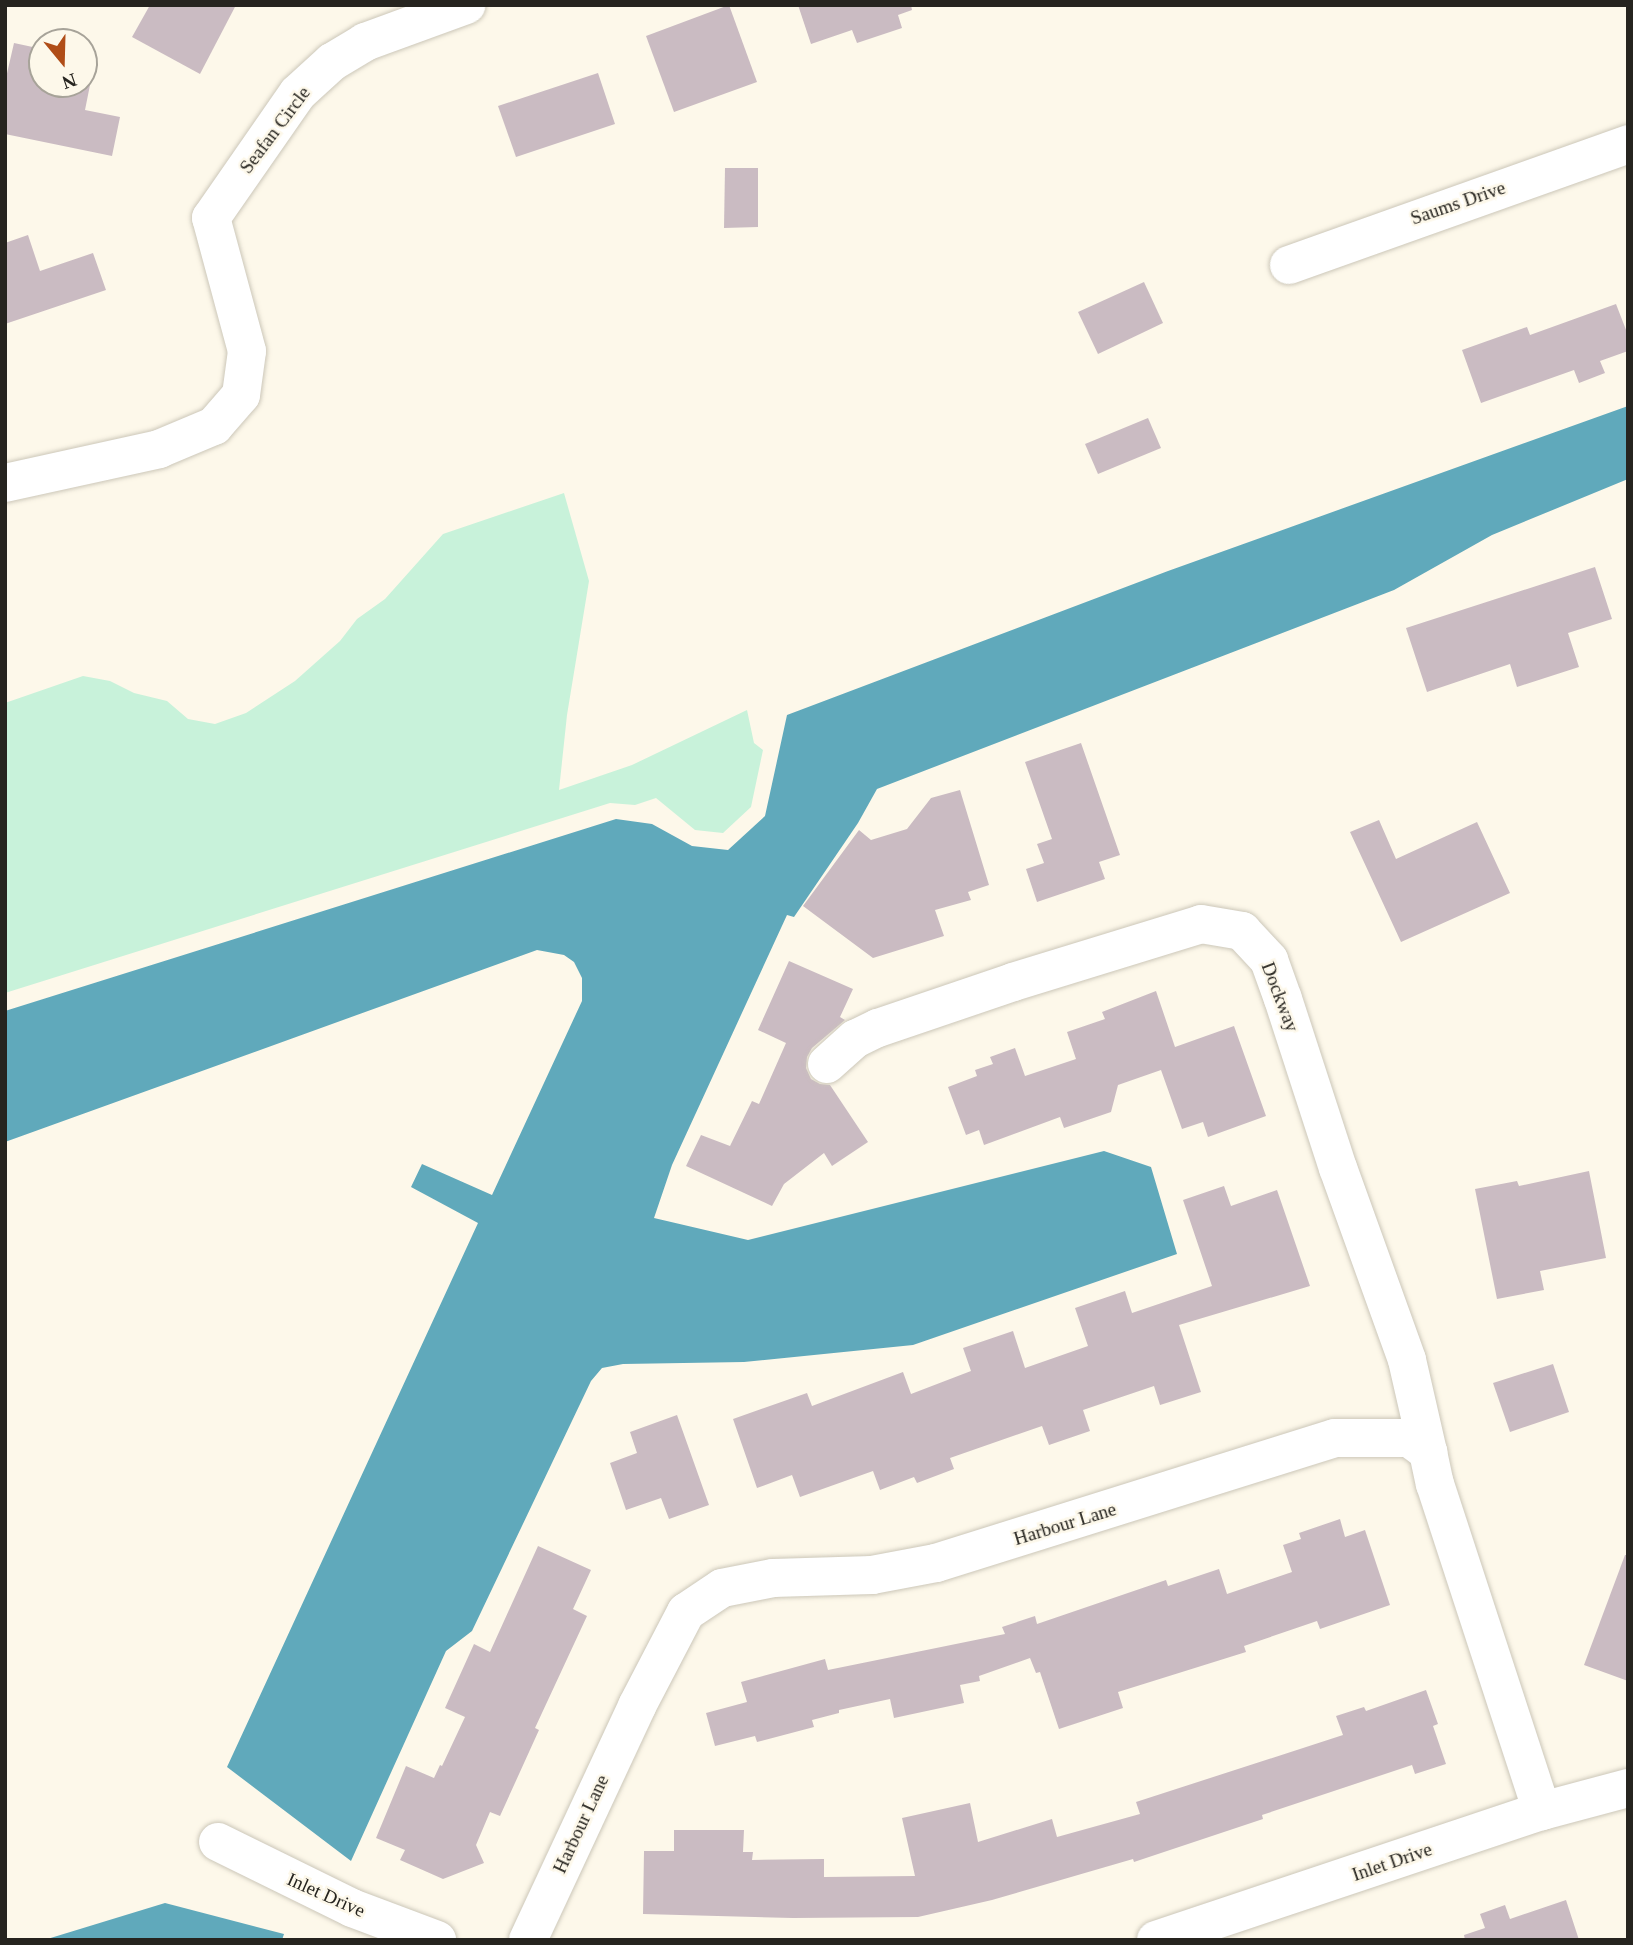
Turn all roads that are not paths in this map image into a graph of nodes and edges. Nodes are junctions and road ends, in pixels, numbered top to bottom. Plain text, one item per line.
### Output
1 (466, 5) edge
2 (1628, 144) edge
3 (1289, 264) dead end
4 (5, 483) edge
5 (827, 1064) dead end
6 (1428, 1452) junction
7 (1628, 1788) edge
8 (1542, 1811) junction
9 (218, 1842) dead end
10 (1196, 1934) edge
11 (437, 1940) edge
12 (528, 1940) edge
13 (1156, 1940) edge

1 - 4 street, Seafan Circle
2 - 3 street, Saums Drive
5 - 6 street, Dockway
6 - 8 street
6 - 12 street, Harbour Lane
7 - 8 street, Inlet Drive
8 - 10 street, Inlet Drive
9 - 11 street, Inlet Drive
10 - 13 street, Inlet Drive

